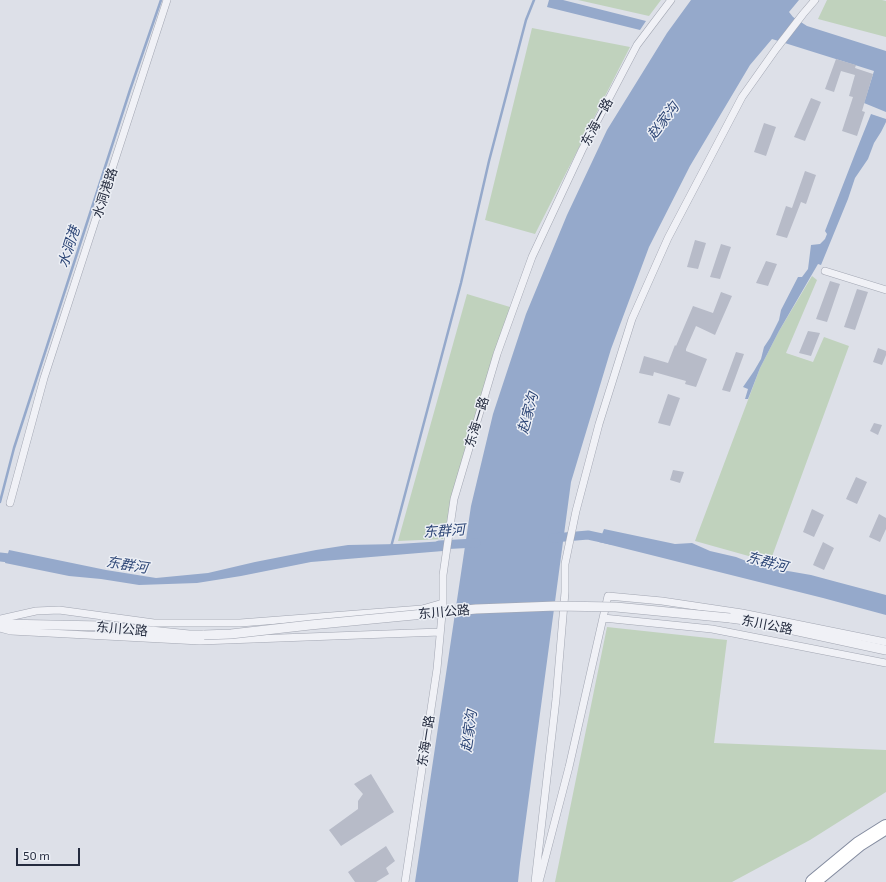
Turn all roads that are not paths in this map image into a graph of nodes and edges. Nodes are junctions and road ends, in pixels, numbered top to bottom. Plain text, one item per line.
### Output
1 (168, 0) edge
2 (671, 0) edge
3 (815, 0) edge
4 (825, 271) dead end
5 (886, 290) edge
6 (10, 502) dead end
7 (443, 603) junction
8 (603, 618) junction
9 (0, 619) edge
10 (0, 624) edge
11 (0, 628) edge
12 (440, 632) junction
13 (886, 642) edge
14 (886, 650) edge
15 (886, 663) edge
16 (886, 827) edge
17 (405, 882) edge
18 (534, 882) edge
19 (539, 882) edge
20 (814, 882) edge

1 - 6 street, 水洞港路
2 - 7 street, 东海一路
3 - 18 street
4 - 5 street
7 - 9 street
7 - 12 street, 东海一路
8 - 13 street
8 - 15 street
8 - 19 street
10 - 14 street, 东川公路, bridge
11 - 12 street
12 - 17 street, 东海一路
16 - 20 highway

